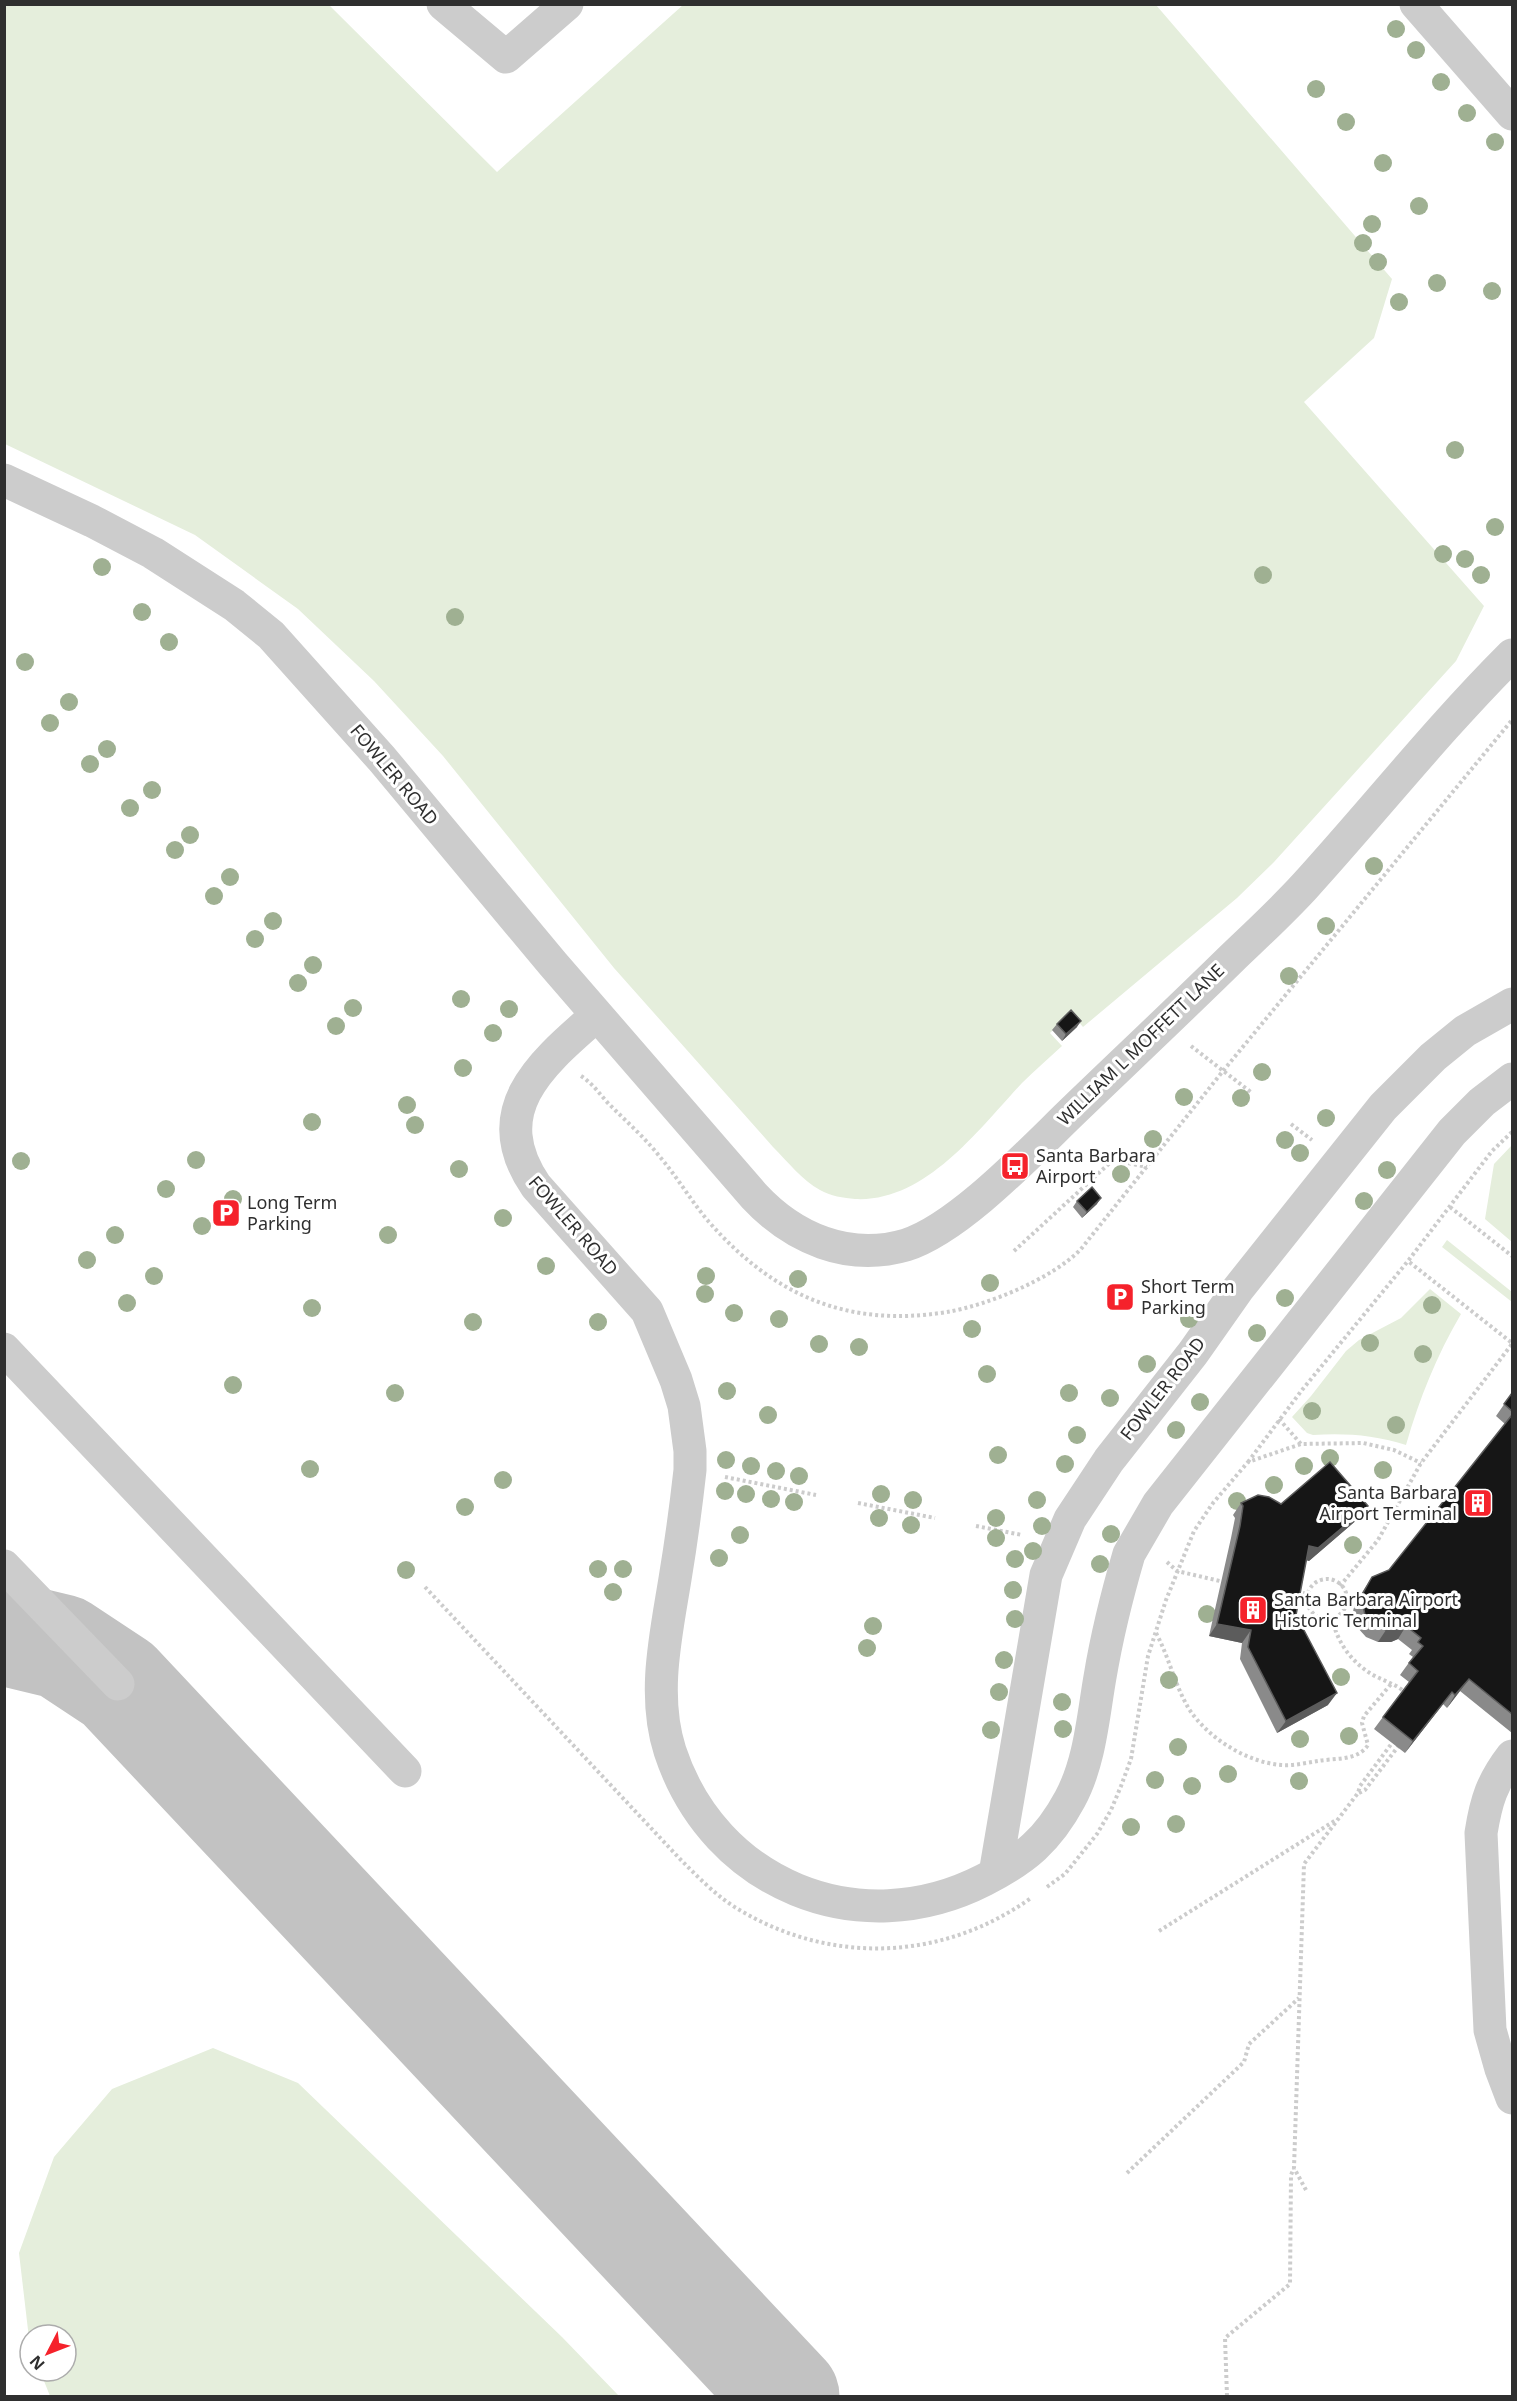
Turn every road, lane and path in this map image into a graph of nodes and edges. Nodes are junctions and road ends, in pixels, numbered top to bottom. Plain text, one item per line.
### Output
1 (443, 4) edge
2 (567, 4) edge
3 (1416, 4) edge
4 (1512, 114) edge
5 (4, 480) edge
6 (1512, 655) edge
7 (1512, 1004) edge
8 (597, 1015) junction
9 (1210, 1060) dead end
10 (1512, 1079) edge
11 (1252, 1093) dead end
12 (1512, 1132) edge
13 (1147, 1167) dead end
14 (1450, 1207) junction
15 (1014, 1251) dead end
16 (1512, 1256) edge
17 (1408, 1261) junction
18 (1512, 1343) edge
19 (4, 1349) edge
20 (1279, 1419) junction
21 (1301, 1444) junction
22 (1248, 1462) junction
23 (1422, 1463) junction
24 (724, 1477) dead end
25 (816, 1495) dead end
26 (858, 1503) dead end
27 (935, 1518) dead end
28 (976, 1526) dead end
29 (1027, 1536) dead end
30 (1167, 1562) dead end
31 (4, 1566) edge
32 (1177, 1571) junction
33 (1232, 1583) edge
34 (1341, 1586) junction
35 (1294, 1592) edge
36 (1308, 1594) junction
37 (1345, 1605) junction
38 (1354, 1607) dead end
39 (1332, 1618) junction
40 (1156, 1632) junction
41 (1392, 1683) junction
42 (118, 1684) dead end
43 (1410, 1696) edge
44 (1406, 1736) edge
45 (1396, 1739) edge
46 (1512, 1756) edge
47 (405, 1771) dead end
48 (1358, 1793) junction
49 (1339, 1818) junction
50 (995, 1874) junction
51 (1054, 1883) dead end
52 (1159, 1931) dead end
53 (1299, 1997) junction
54 (1512, 2098) edge
55 (1294, 2168) junction
56 (1127, 2173) dead end
57 (1306, 2190) dead end
58 (1227, 2397) edge

1 - 2 street
3 - 4 street
5 - 8 street, FOWLER ROAD
6 - 8 street, WILLIAM L MOFFETT LANE
7 - 50 street, FOWLER ROAD
8 - 50 street, FOWLER ROAD
9 - 11 path
10 - 50 street, FOWLER ROAD
12 - 14 path
13 - 15 path
14 - 16 path
14 - 17 path
17 - 18 path
17 - 20 path
18 - 23 path
19 - 47 street
20 - 21 path
20 - 22 path
21 - 22 path
21 - 23 path
22 - 32 path
23 - 34 path
24 - 25 path
26 - 27 path
28 - 29 path
30 - 32 path
31 - 42 street
32 - 33 path
32 - 40 path
34 - 36 path
34 - 37 path
35 - 36 path
36 - 39 path
37 - 38 path
37 - 39 path
39 - 41 path
40 - 41 path
40 - 51 path
41 - 43 path
44 - 48 path
45 - 48 path
46 - 54 street
48 - 49 path
49 - 52 path
49 - 53 path
53 - 55 path
53 - 56 path
55 - 57 path
55 - 58 path

